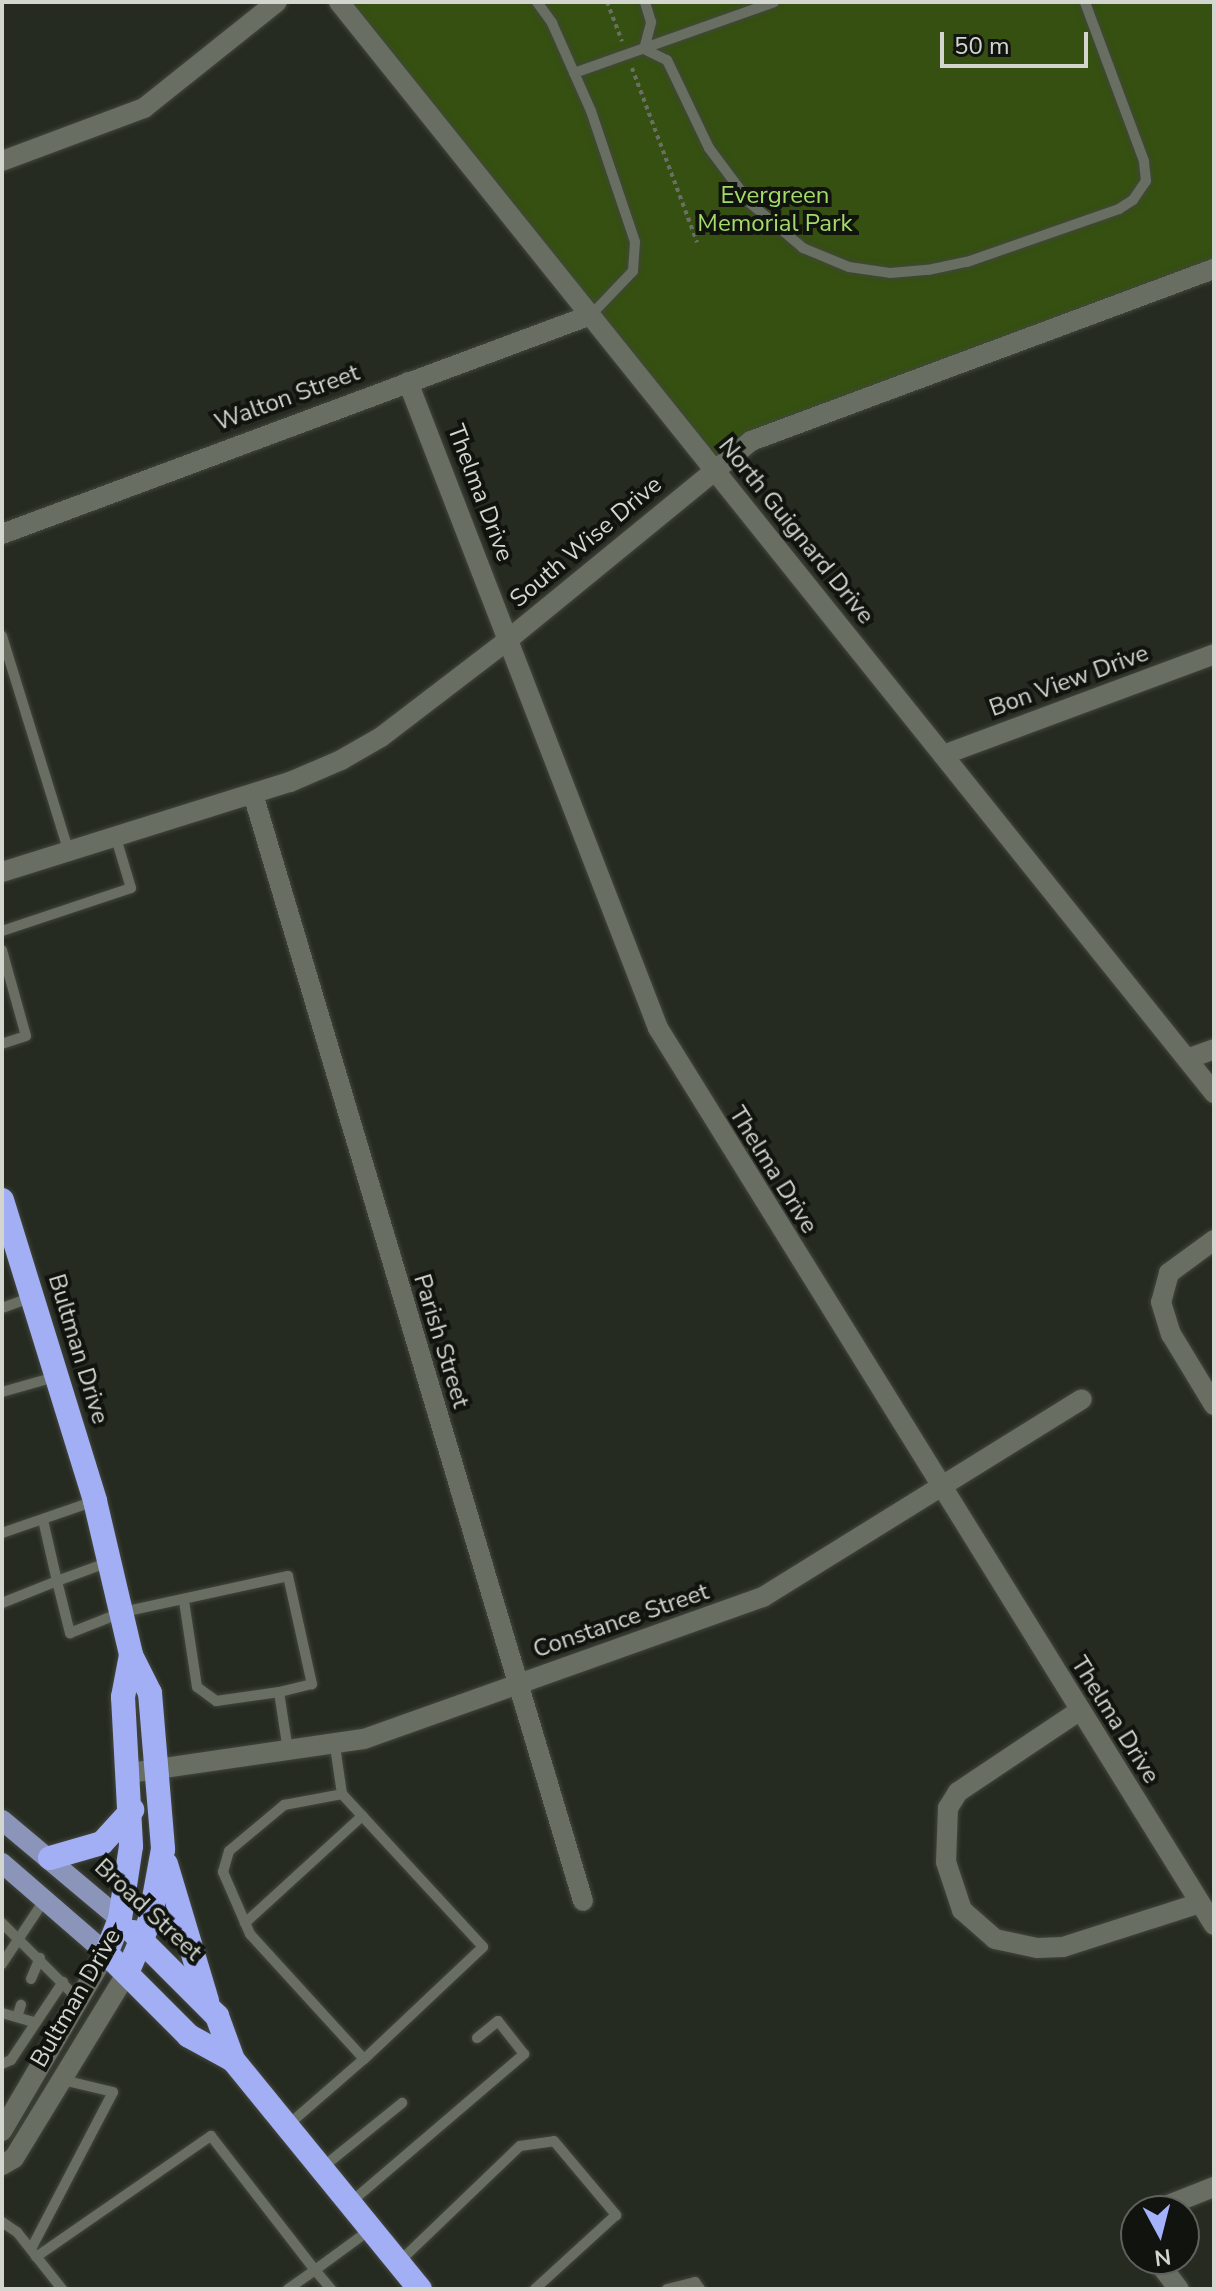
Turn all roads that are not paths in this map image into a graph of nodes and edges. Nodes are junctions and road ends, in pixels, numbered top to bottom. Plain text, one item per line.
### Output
1 (277, 2) edge
2 (339, 2) edge
3 (537, 2) edge
4 (645, 2) edge
5 (774, 2) edge
6 (1085, 2) edge
7 (644, 49) junction
8 (574, 73) junction
9 (2, 161) edge
10 (1214, 269) edge
11 (591, 315) junction
12 (408, 382) junction
13 (713, 470) junction
14 (2, 534) edge
15 (2, 636) edge
16 (509, 639) junction
17 (1214, 654) edge
18 (943, 755) junction
19 (253, 794) junction
20 (116, 838) junction
21 (69, 853) junction
22 (2, 872) edge
23 (2, 931) edge
24 (2, 950) edge
25 (2, 1044) edge
26 (1214, 1049) edge
27 (1187, 1059) junction
28 (1214, 1093) edge
29 (4, 1215) edge
30 (1214, 1240) edge
31 (32, 1297) junction
32 (2, 1308) edge
33 (57, 1377) junction
34 (2, 1392) edge
35 (1082, 1399) dead end
36 (1214, 1405) edge
37 (939, 1489) junction
38 (95, 1501) junction
39 (43, 1520) junction
40 (2, 1533) edge
41 (111, 1561) junction
42 (57, 1581) junction
43 (184, 1601) junction
44 (2, 1603) edge
45 (123, 1612) junction
46 (131, 1655) junction
47 (517, 1685) junction
48 (279, 1692) junction
49 (1079, 1711) junction
50 (335, 1746) junction
51 (288, 1753) junction
52 (158, 1770) junction
53 (130, 1773) junction
54 (342, 1794) junction
55 (132, 1810) junction
56 (362, 1816) junction
57 (2, 1820) edge
58 (163, 1849) junction
59 (50, 1858) junction
60 (2, 1863) edge
61 (45, 1899) junction
62 (583, 1901) dead end
63 (1200, 1903) junction
64 (120, 1919) junction
65 (2, 1923) edge
66 (245, 1923) junction
67 (1214, 1925) edge
68 (21, 1937) junction
69 (143, 1941) junction
70 (106, 1953) junction
71 (40, 1958) junction
72 (2, 1964) edge
73 (127, 1973) junction
74 (31, 1979) dead end
75 (63, 1982) junction
76 (81, 2002) junction
77 (21, 2005) dead end
78 (209, 2007) junction
79 (2, 2013) edge
80 (17, 2017) junction
81 (36, 2023) junction
82 (477, 2038) dead end
83 (364, 2059) junction
84 (233, 2060) junction
85 (2, 2064) edge
86 (63, 2080) junction
87 (402, 2103) dead end
88 (288, 2125) junction
89 (2, 2131) edge
90 (2, 2165) edge
91 (323, 2167) junction
92 (1214, 2187) edge
93 (1194, 2195) edge
94 (351, 2202) junction
95 (2, 2222) edge
96 (372, 2228) junction
97 (34, 2253) junction
98 (399, 2262) junction
99 (315, 2270) junction
100 (62, 2289) edge
101 (288, 2289) edge
102 (331, 2289) edge
103 (420, 2289) edge
104 (535, 2289) edge
105 (667, 2289) edge
106 (700, 2289) edge

1 - 9 street
2 - 11 street, North Guignard Drive
3 - 8 lane
4 - 7 lane
5 - 7 lane
6 - 7 lane
7 - 8 lane
8 - 11 lane
10 - 13 street, South Wise Drive
11 - 12 street, Walton Street
11 - 13 street, North Guignard Drive
12 - 14 street, Walton Street
12 - 16 street, Thelma Drive
13 - 16 street, South Wise Drive
13 - 18 street, North Guignard Drive
15 - 21 lane
16 - 19 street, South Wise Drive
16 - 37 street, Thelma Drive
17 - 18 street, Bon View Drive
18 - 27 street, North Guignard Drive
19 - 20 street, South Wise Drive
19 - 47 street, Parish Street
20 - 21 street, South Wise Drive
20 - 23 lane
21 - 22 street, South Wise Drive
24 - 25 lane
26 - 27 street
27 - 28 street, North Guignard Drive
29 - 31 highway, Bultman Drive
30 - 36 street
31 - 32 lane
31 - 33 highway, Bultman Drive
33 - 34 lane
33 - 38 highway, Bultman Drive
35 - 37 street, Constance Street
37 - 47 street, Constance Street
37 - 49 street, Thelma Drive
38 - 39 lane
38 - 41 highway, Bultman Drive
39 - 40 lane
39 - 42 lane
41 - 42 lane
41 - 45 highway, Bultman Drive
42 - 44 lane
42 - 45 lane
43 - 45 lane
43 - 48 lane
43 - 48 lane
45 - 46 highway, Bultman Drive
46 - 52 highway, Bultman Drive
46 - 53 highway, Bultman Drive
47 - 50 street, Constance Street
47 - 62 street, Parish Street
48 - 51 lane
49 - 63 street, Thelma Drive
49 - 63 street
50 - 51 street, Constance Street
50 - 54 lane
51 - 52 street, Constance Street
52 - 53 street, Constance Street
52 - 58 highway, Bultman Drive
53 - 55 highway, Bultman Drive
54 - 56 lane
54 - 66 lane
55 - 59 highway
55 - 64 highway, Bultman Drive
56 - 66 lane
56 - 83 lane
57 - 59 main road, Broad Street
58 - 69 highway, Bultman Drive
58 - 78 highway
59 - 64 main road, Broad Street
60 - 61 main road, Broad Street
61 - 68 lane
61 - 70 main road, Broad Street
63 - 67 street, Thelma Drive
64 - 69 highway, Broad Street
64 - 70 highway, Bultman Drive
65 - 68 lane
66 - 83 lane
68 - 71 lane
68 - 72 lane
69 - 73 highway, Bultman Drive
69 - 78 highway, Broad Street
70 - 73 highway, Broad Street
70 - 76 street, Bultman Drive
71 - 74 lane
71 - 75 lane
73 - 84 highway, Broad Street
73 - 86 street, Bultman Drive
75 - 76 lane
75 - 81 lane
76 - 89 street, Bultman Drive
77 - 80 lane
78 - 84 highway, Broad Street
79 - 80 lane
80 - 81 lane
81 - 85 lane
82 - 94 lane
83 - 88 lane
84 - 88 highway, Broad Street
86 - 90 street, Bultman Drive
86 - 97 lane
87 - 91 lane
88 - 91 highway, Broad Street
91 - 94 highway, Broad Street
92 - 93 street
94 - 96 highway, Broad Street
95 - 97 lane
96 - 98 highway, Broad Street
96 - 99 lane
97 - 99 lane
97 - 100 lane
98 - 103 highway, Broad Street
98 - 104 lane
99 - 101 lane
99 - 102 lane
105 - 106 lane

